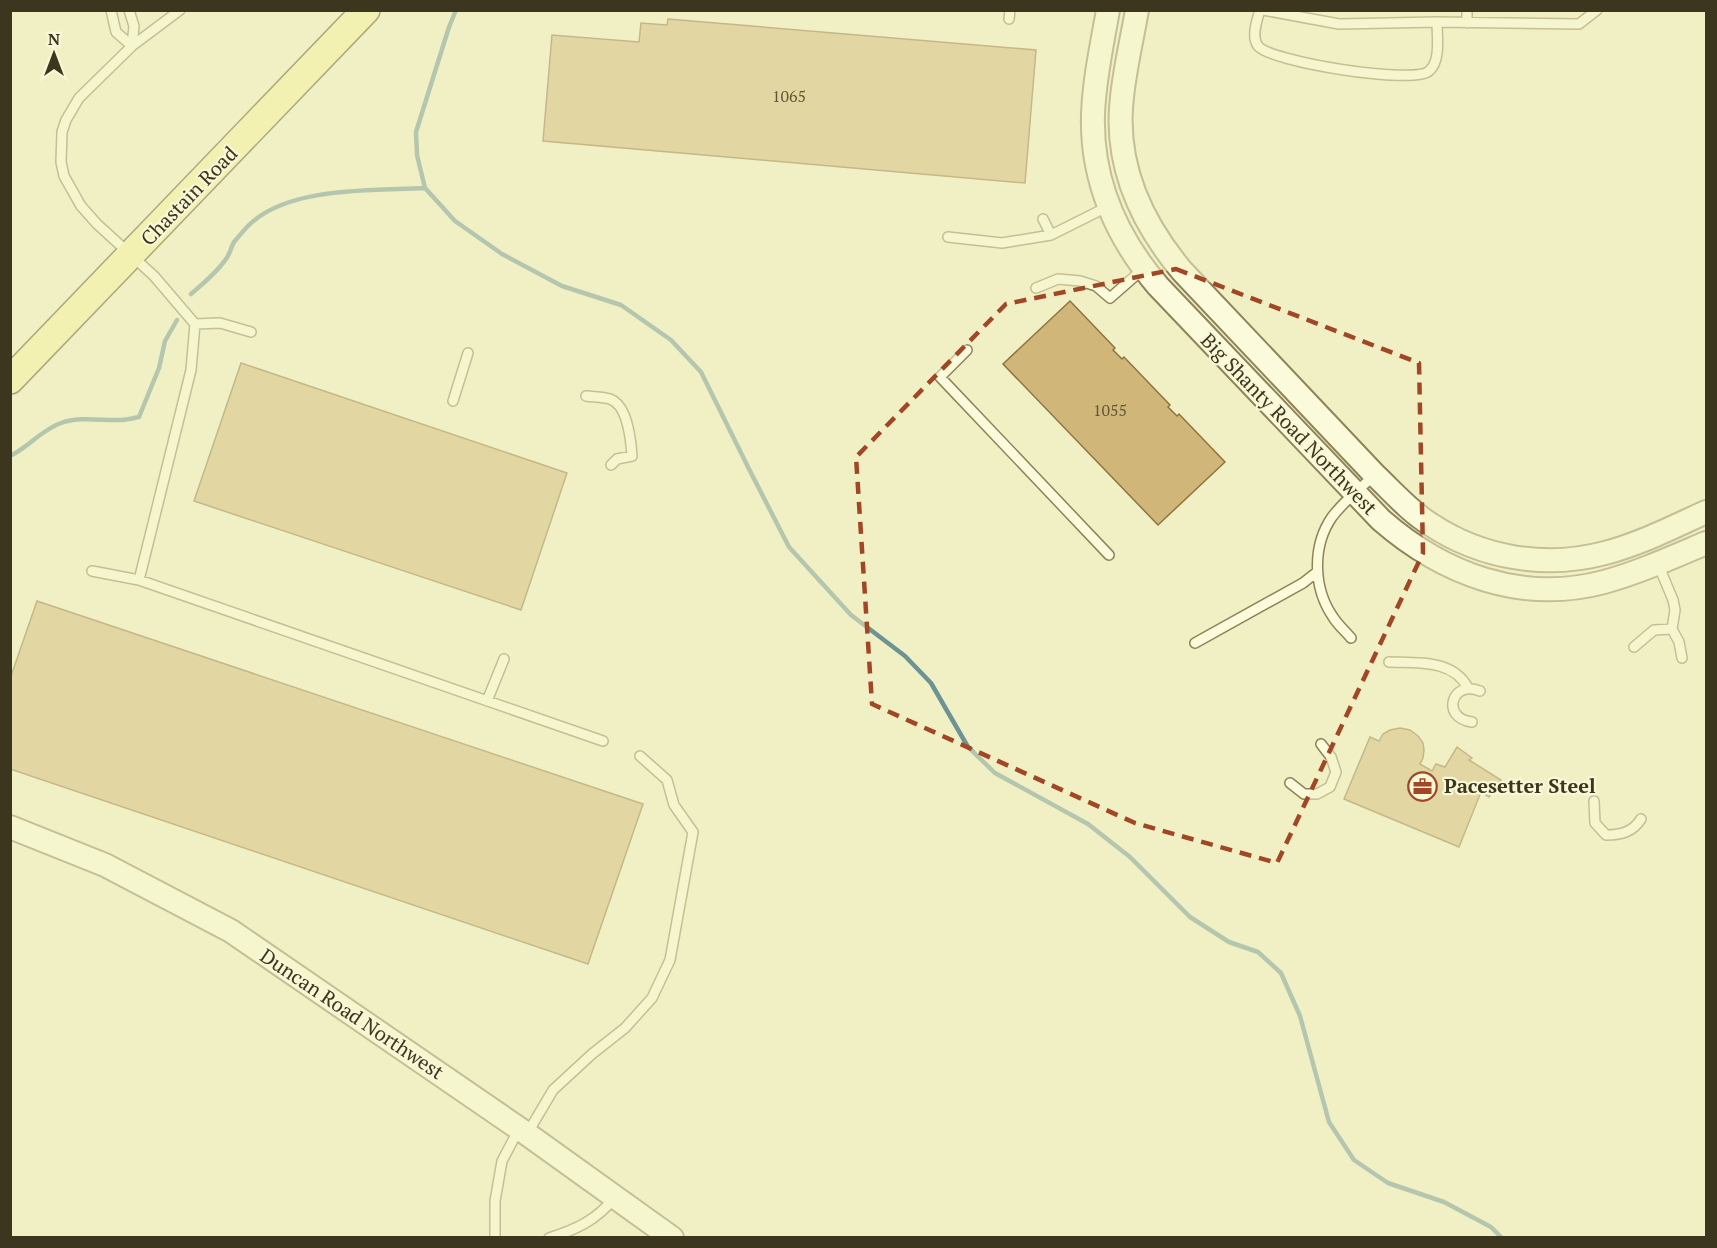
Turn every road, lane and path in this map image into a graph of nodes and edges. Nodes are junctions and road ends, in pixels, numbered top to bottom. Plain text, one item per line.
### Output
1 (111, 10) edge
2 (129, 10) edge
3 (180, 10) edge
4 (366, 10) edge
5 (1108, 10) edge
6 (1137, 10) edge
7 (1262, 10) edge
8 (1467, 10) edge
9 (1597, 10) edge
10 (1437, 22) junction
11 (1467, 23) junction
12 (132, 46) junction
13 (1108, 206) junction
14 (1044, 219) dead end
15 (1051, 235) junction
16 (948, 237) dead end
17 (132, 255) junction
18 (1143, 269) junction
19 (1036, 288) dead end
20 (195, 324) junction
21 (251, 332) dead end
22 (967, 350) dead end
23 (468, 353) dead end
24 (10, 380) edge
25 (586, 396) dead end
26 (453, 401) dead end
27 (611, 465) dead end
28 (1375, 476) junction
29 (1355, 492) junction
30 (1707, 512) edge
31 (1707, 543) edge
32 (1109, 555) dead end
33 (1658, 564) junction
34 (92, 571) dead end
35 (1317, 572) junction
36 (139, 580) junction
37 (1672, 629) junction
38 (1351, 638) dead end
39 (1195, 643) dead end
40 (1634, 647) dead end
41 (1682, 658) dead end
42 (504, 659) dead end
43 (1389, 662) dead end
44 (1468, 688) junction
45 (1480, 691) dead end
46 (487, 701) junction
47 (1472, 722) dead end
48 (603, 741) dead end
49 (1321, 744) dead end
50 (640, 756) dead end
51 (1290, 783) dead end
52 (1594, 801) dead end
53 (1641, 819) dead end
54 (10, 827) edge
55 (523, 1132) junction
56 (616, 1196) junction
57 (495, 1238) edge
58 (549, 1238) edge
59 (672, 1238) edge

1 - 12 lane
2 - 12 lane
3 - 12 lane
4 - 17 main road, Chastain Road
5 - 13 street, Big Shanty Road Northwest
6 - 28 street, Big Shanty Road Northwest
7 - 10 lane
7 - 10 lane
8 - 11 lane
9 - 11 lane
10 - 11 lane
12 - 17 lane
13 - 15 lane
13 - 18 street, Big Shanty Road Northwest
14 - 15 lane
15 - 16 lane
17 - 20 lane
17 - 24 main road, Chastain Road
18 - 19 lane
18 - 29 street, Big Shanty Road Northwest
20 - 21 lane
20 - 36 lane
22 - 32 lane
23 - 26 lane
25 - 27 lane
28 - 29 lane
28 - 30 street, Big Shanty Road Northwest
29 - 33 street, Big Shanty Road Northwest
29 - 35 lane
31 - 33 street, Big Shanty Road Northwest
33 - 37 lane
34 - 36 lane
35 - 38 lane
35 - 39 lane
36 - 46 lane
37 - 40 lane
37 - 41 lane
42 - 46 lane
43 - 44 lane
44 - 45 lane
44 - 47 lane
46 - 48 lane
49 - 51 lane
50 - 55 lane
52 - 53 lane
54 - 55 street, Duncan Road Northwest
55 - 56 street, Duncan Road Northwest
55 - 57 lane
56 - 58 lane
56 - 59 street, Duncan Road Northwest

